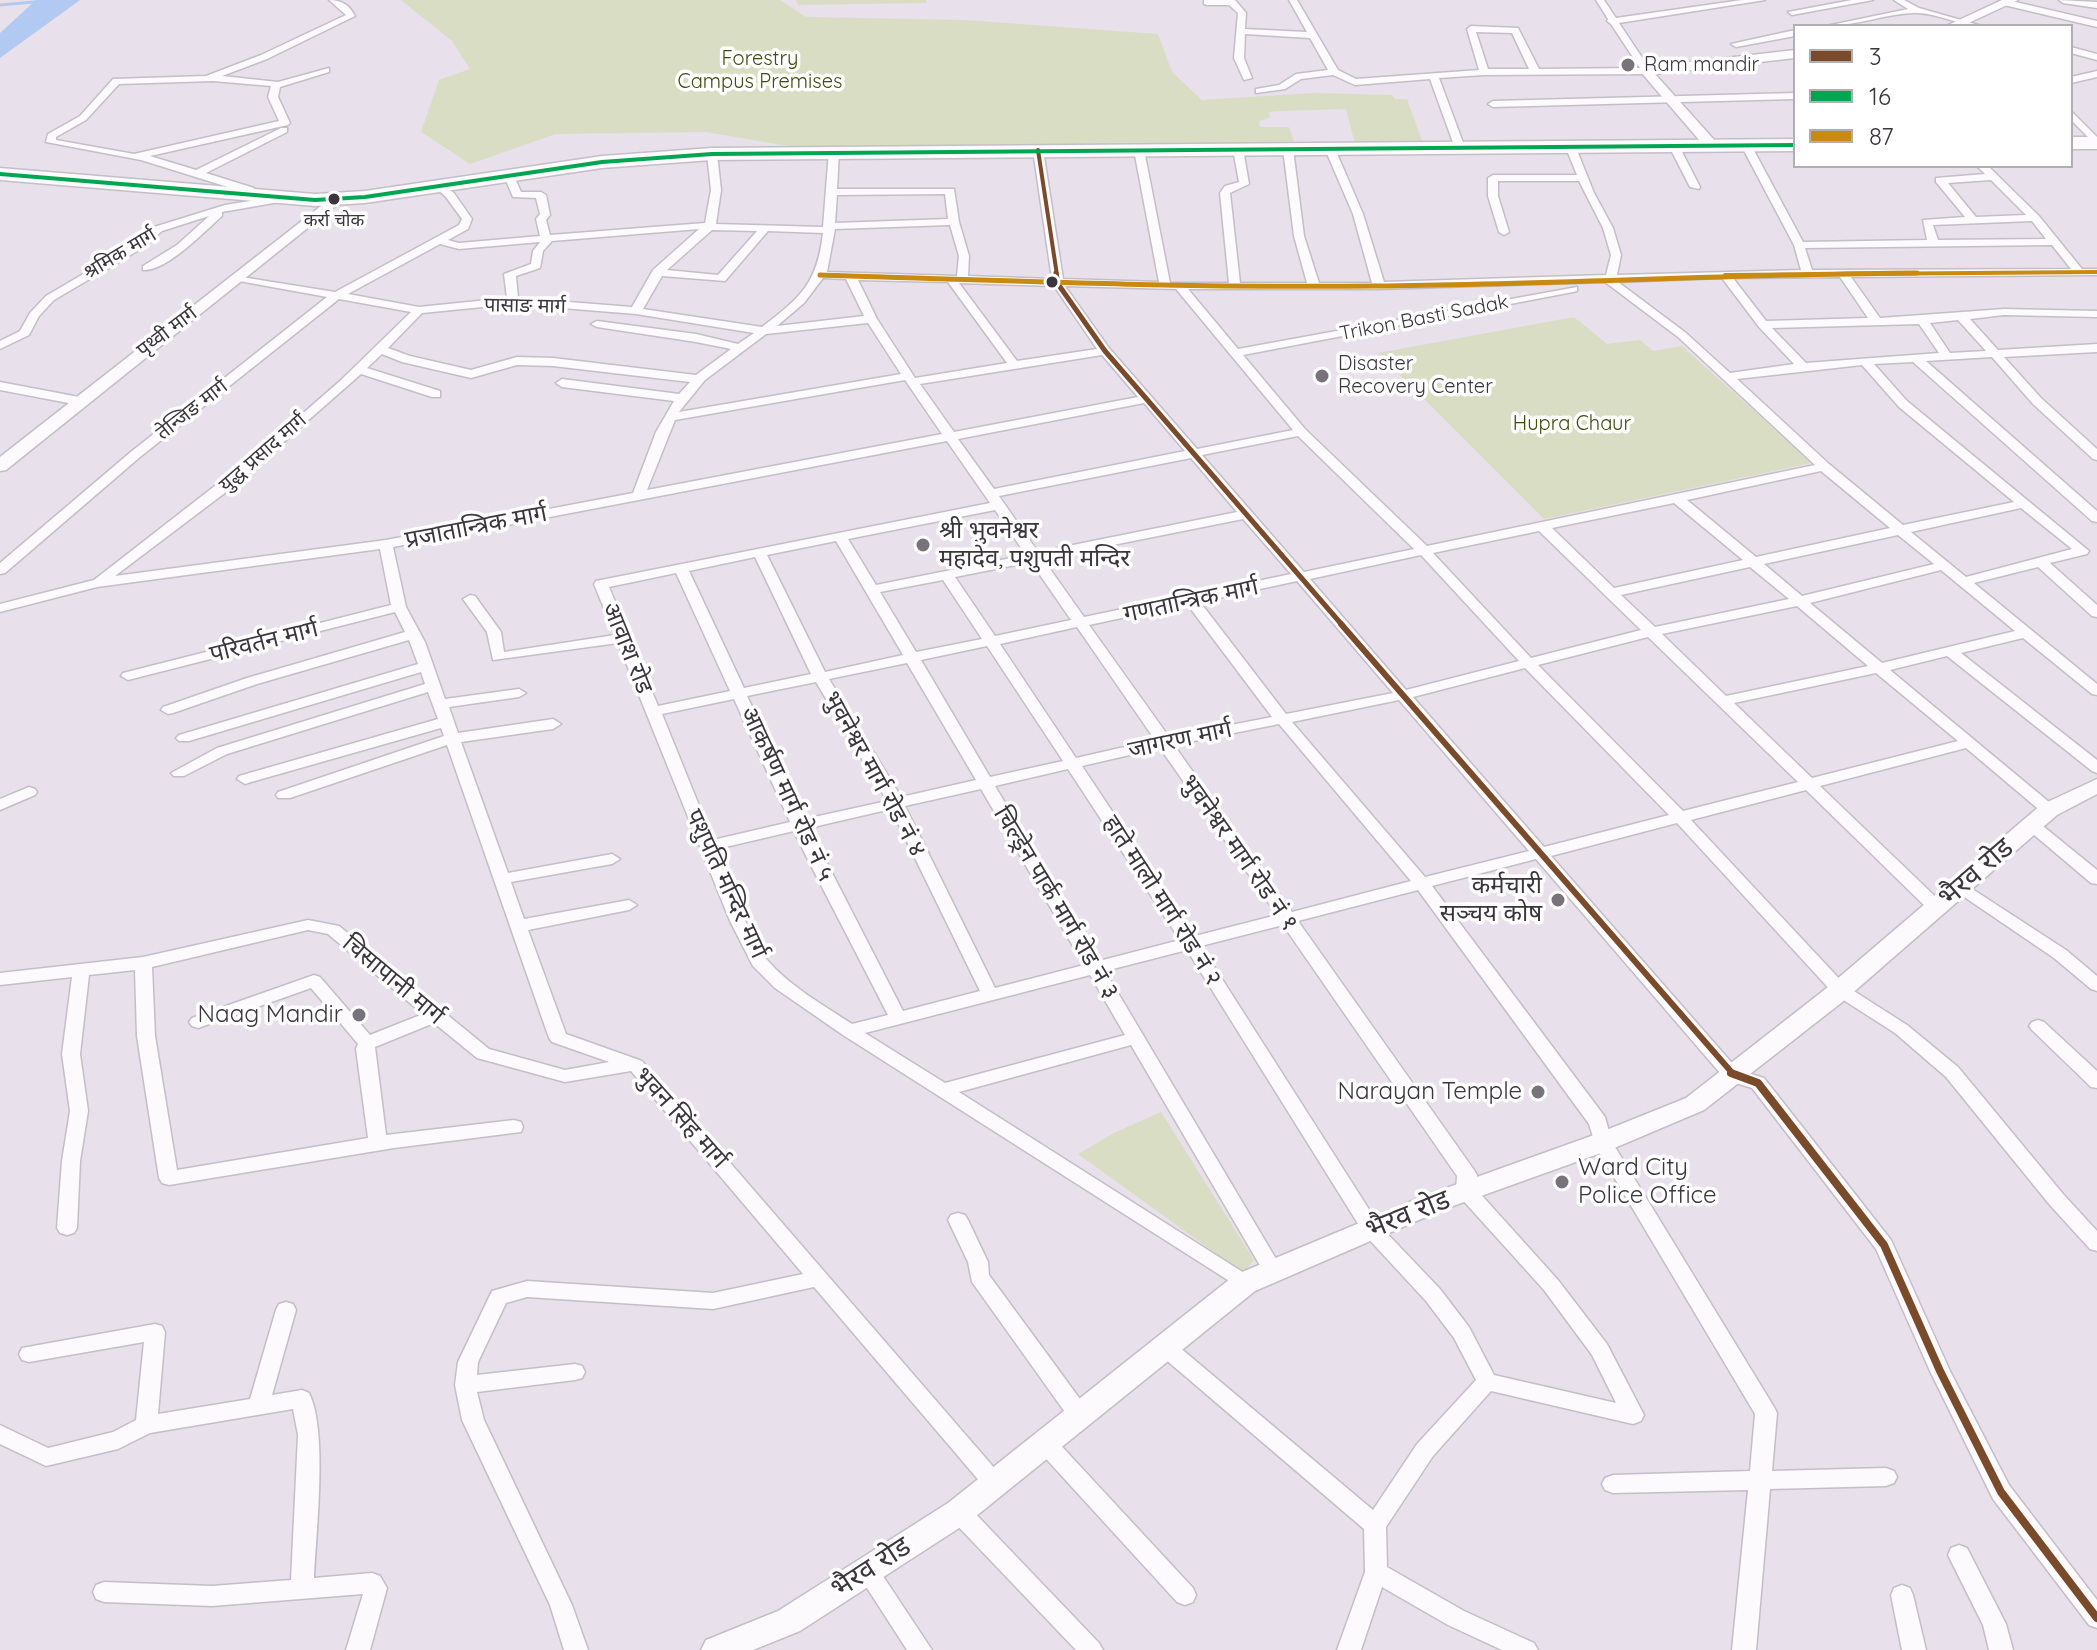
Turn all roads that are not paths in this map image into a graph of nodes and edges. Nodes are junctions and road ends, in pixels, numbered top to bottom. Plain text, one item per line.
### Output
1 (333, 0) edge
2 (1293, 0) edge
3 (1600, 0) edge
4 (1761, 0) edge
5 (1821, 0) edge
6 (1869, 0) edge
7 (1898, 0) edge
8 (2063, 0) edge
9 (2079, 0) edge
10 (1231, 1) edge
11 (2009, 1) edge
12 (1207, 2) dead end
13 (1833, 5) junction
14 (2097, 5) edge
15 (1916, 10) junction
16 (1792, 12) dead end
17 (1866, 19) junction
18 (1611, 21) junction
19 (1840, 24) edge
20 (1957, 24) edge
21 (2097, 24) edge
22 (1242, 31) junction
23 (1793, 33) edge
24 (1313, 35) junction
25 (1771, 37) junction
26 (1736, 44) dead end
27 (1793, 45) edge
28 (2097, 46) edge
29 (2073, 50) edge
30 (2083, 53) junction
31 (1793, 54) edge
32 (2097, 57) edge
33 (326, 70) dead end
34 (1535, 71) junction
35 (1646, 71) junction
36 (1334, 72) junction
37 (1484, 72) junction
38 (2097, 74) edge
39 (1434, 77) junction
40 (1247, 78) dead end
41 (210, 79) junction
42 (2073, 80) edge
43 (277, 85) junction
44 (1259, 91) dead end
45 (1793, 96) edge
46 (1671, 101) junction
47 (1493, 104) dead end
48 (2073, 116) edge
49 (280, 125) junction
50 (2073, 143) edge
51 (2097, 143) edge
52 (1711, 145) junction
53 (1746, 145) junction
54 (1793, 145) edge
55 (1674, 146) junction
56 (1460, 148) junction
57 (1571, 148) junction
58 (1238, 149) junction
59 (1288, 149) junction
60 (1330, 149) junction
61 (1038, 150) junction
62 (1139, 150) junction
63 (834, 151) junction
64 (712, 154) junction
65 (138, 158) junction
66 (1984, 168) edge
67 (2, 174) edge
68 (195, 175) junction
69 (509, 176) junction
70 (1993, 177) junction
71 (1582, 178) junction
72 (439, 186) junction
73 (1695, 187) dead end
74 (831, 192) junction
75 (248, 194) junction
76 (287, 198) junction
77 (335, 199) junction
78 (225, 208) junction
79 (2035, 218) junction
80 (1974, 221) junction
81 (954, 222) junction
82 (710, 226) junction
83 (765, 228) junction
84 (828, 228) junction
85 (1504, 232) dead end
86 (548, 238) junction
87 (440, 241) junction
88 (2056, 242) junction
89 (1933, 243) junction
90 (1799, 245) junction
91 (147, 268) dead end
92 (657, 272) junction
93 (2079, 272) junction
94 (2097, 272) edge
95 (1843, 273) junction
96 (1808, 274) junction
97 (820, 275) junction
98 (850, 275) junction
99 (1726, 276) junction
100 (239, 278) junction
101 (957, 279) junction
102 (1610, 281) junction
103 (1058, 284) junction
104 (1172, 286) junction
105 (1235, 286) junction
106 (1314, 286) junction
107 (1379, 286) junction
108 (337, 295) junction
109 (513, 301) junction
110 (419, 310) junction
111 (636, 311) junction
112 (2097, 314) edge
113 (1960, 315) junction
114 (871, 319) junction
115 (1922, 320) junction
116 (1876, 321) junction
117 (597, 324) dead end
118 (1763, 325) junction
119 (765, 331) junction
120 (0, 345) edge
121 (741, 348) junction
122 (2097, 348) edge
123 (381, 349) junction
124 (1105, 351) junction
125 (1237, 353) junction
126 (1992, 353) junction
127 (1946, 355) junction
128 (1914, 357) junction
129 (1865, 361) junction
130 (1014, 365) junction
131 (1802, 366) junction
132 (359, 369) junction
133 (1728, 377) junction
134 (699, 379) junction
135 (910, 379) junction
136 (562, 383) dead end
137 (0, 386) edge
138 (436, 394) dead end
139 (683, 398) junction
140 (1148, 399) junction
141 (79, 401) junction
142 (670, 417) junction
143 (1301, 432) junction
144 (951, 437) junction
145 (1197, 454) junction
146 (2097, 456) edge
147 (0, 466) edge
148 (1824, 467) junction
149 (638, 496) junction
150 (994, 500) junction
151 (1679, 500) junction
152 (2025, 503) junction
153 (1248, 514) junction
154 (2097, 518) edge
155 (1544, 528) junction
156 (1899, 530) junction
157 (840, 536) junction
158 (386, 544) junction
159 (759, 552) junction
160 (1425, 552) junction
161 (1034, 557) junction
162 (1752, 561) junction
163 (2042, 563) junction
164 (1941, 566) junction
165 (680, 567) junction
166 (0, 570) edge
167 (947, 575) junction
168 (1303, 578) junction
169 (1962, 582) junction
170 (97, 583) junction
171 (871, 590) junction
172 (1611, 593) junction
173 (470, 599) dead end
174 (1192, 601) junction
175 (1799, 601) junction
176 (399, 607) junction
177 (0, 608) edge
178 (2097, 613) edge
179 (1080, 624) junction
180 (1651, 632) junction
181 (2024, 633) junction
182 (413, 634) junction
183 (623, 638) junction
184 (992, 642) junction
185 (1950, 651) junction
186 (912, 658) junction
187 (1530, 665) junction
188 (426, 666) junction
189 (1879, 668) junction
190 (128, 676) dead end
191 (820, 677) junction
192 (2094, 686) edge
193 (519, 693) dead end
194 (740, 694) junction
195 (1403, 695) junction
196 (1723, 701) junction
197 (168, 710) dead end
198 (652, 712) junction
199 (442, 713) junction
200 (1282, 719) junction
201 (553, 724) dead end
202 (184, 738) dead end
203 (1163, 743) junction
204 (1969, 743) junction
205 (1072, 763) junction
206 (2097, 768) edge
207 (179, 773) dead end
208 (245, 779) dead end
209 (985, 783) junction
210 (1809, 784) junction
211 (2097, 785) edge
212 (29, 792) dead end
213 (284, 795) dead end
214 (896, 803) junction
215 (0, 805) edge
216 (1680, 817) junction
217 (2040, 817) junction
218 (800, 825) junction
219 (707, 846) junction
220 (1539, 853) junction
221 (612, 859) dead end
222 (501, 879) junction
223 (2097, 879) edge
224 (1422, 884) junction
225 (1960, 886) junction
226 (629, 905) dead end
227 (1936, 907) junction
228 (1285, 919) junction
229 (518, 926) junction
230 (1191, 943) junction
231 (143, 963) junction
232 (1094, 968) junction
233 (81, 970) junction
234 (0, 979) edge
235 (2097, 985) edge
236 (1840, 990) junction
237 (990, 995) junction
238 (435, 1016) junction
239 (898, 1018) junction
240 (198, 1022) dead end
241 (2038, 1026) dead end
242 (849, 1031) junction
243 (1135, 1038) junction
244 (367, 1043) junction
245 (636, 1065) junction
246 (1732, 1075) junction
247 (2097, 1082) edge
248 (943, 1090) junction
249 (514, 1127) dead end
250 (1603, 1142) junction
251 (378, 1144) junction
252 (1466, 1191) junction
253 (958, 1220) dead end
254 (67, 1228) dead end
255 (1372, 1230) junction
256 (2097, 1244) edge
257 (1272, 1269) junction
258 (821, 1278) junction
259 (1245, 1283) junction
260 (286, 1310) dead end
261 (1165, 1347) junction
262 (29, 1354) dead end
263 (575, 1372) dead end
264 (1487, 1382) junction
265 (465, 1385) junction
266 (258, 1407) junction
267 (1080, 1416) junction
268 (146, 1425) junction
269 (0, 1434) edge
270 (1046, 1444) junction
271 (1886, 1477) dead end
272 (1759, 1482) junction
273 (995, 1484) junction
274 (1613, 1484) dead end
275 (959, 1512) junction
276 (1375, 1525) junction
277 (1959, 1555) dead end
278 (867, 1571) junction
279 (1376, 1572) junction
280 (302, 1588) junction
281 (104, 1592) dead end
282 (1185, 1595) dead end
283 (1902, 1595) dead end
284 (2097, 1618) edge
285 (358, 1650) edge
286 (576, 1650) edge
287 (717, 1650) edge
288 (920, 1650) edge
289 (1091, 1650) edge
290 (1349, 1650) edge
291 (1526, 1650) edge
292 (1744, 1650) edge
293 (1914, 1650) edge
294 (2001, 1650) edge

1 - 41 street
2 - 24 street
3 - 18 street
4 - 18 street
5 - 13 street
6 - 13 street
7 - 15 street
8 - 9 street
9 - 14 street
10 - 12 street
10 - 22 street
11 - 20 street
11 - 21 street
13 - 16 street
13 - 17 street
15 - 17 street
15 - 20 street
17 - 19 street
18 - 35 street
22 - 24 street
22 - 40 street
23 - 25 street
24 - 36 street
25 - 26 street
25 - 27 street
28 - 30 street
29 - 30 street
30 - 32 street
31 - 35 street
33 - 43 street
34 - 35 street
34 - 37 street
34 - 37 street
35 - 46 street
36 - 39 street
36 - 44 street
37 - 39 street
38 - 42 street
39 - 56 street
41 - 43 street
41 - 65 street
43 - 49 street
45 - 46 street
46 - 47 street
46 - 52 street
48 - 51 street
49 - 65 street
49 - 68 street
50 - 51 highway
52 - 53 highway
52 - 55 highway
53 - 54 highway
53 - 90 street
55 - 57 highway
55 - 73 street
56 - 57 highway
56 - 60 highway
57 - 71 street
58 - 59 highway
58 - 62 highway
58 - 105 street
59 - 60 highway
59 - 106 street
60 - 107 street
61 - 62 highway
61 - 63 highway
61 - 103 street
62 - 104 street
63 - 64 highway
63 - 74 street
64 - 69 highway
64 - 82 street
65 - 68 street
66 - 70 street
67 - 75 highway
68 - 75 street
69 - 72 highway
69 - 86 street
70 - 79 street
70 - 80 street
71 - 85 street
71 - 102 street
72 - 77 highway
72 - 87 street
74 - 81 street
74 - 84 street
75 - 76 highway
76 - 77 highway
76 - 78 street, श्रमिक मार्ग
77 - 100 street, पृथ्वी मार्ग
78 - 91 street
78 - 120 street, श्रमिक मार्ग
79 - 80 street
79 - 88 street
80 - 89 street
81 - 84 street
81 - 101 street
82 - 83 street
82 - 86 street
82 - 92 street
83 - 84 street
83 - 92 street
84 - 97 street
86 - 87 street
86 - 109 street
87 - 108 street, तेन्जिङ मार्ग
88 - 89 street
88 - 93 street
89 - 90 street
90 - 96 street
92 - 111 street
93 - 94 street
93 - 95 street
95 - 96 street
95 - 116 street
96 - 99 street
97 - 98 street
97 - 119 street
98 - 101 street
98 - 114 street, भुवनेश्वर मार्ग रोड नं १
99 - 102 street
99 - 118 street
100 - 108 street, पासाङ मार्ग
100 - 141 street, पृथ्वी मार्ग
101 - 103 street
101 - 130 street
102 - 107 street
102 - 125 street, Trikon Basti Sadak
102 - 133 street
103 - 104 street
103 - 124 street
104 - 105 street
104 - 125 street
105 - 106 street
106 - 107 street
108 - 110 street, पासाङ मार्ग
108 - 166 street, तेन्जिङ मार्ग
109 - 110 street, पासाङ मार्ग
109 - 111 street, पासाङ मार्ग
110 - 123 street, युद्ध प्रसाद मार्ग
111 - 119 street, पासाङ मार्ग
112 - 113 street
113 - 115 street
113 - 126 street
114 - 119 street
114 - 135 street, भुवनेश्वर मार्ग रोड नं १
115 - 116 street
115 - 127 street
116 - 118 street
117 - 121 street
118 - 131 street
119 - 121 street
121 - 134 street
122 - 126 street
123 - 132 street, युद्ध प्रसाद मार्ग
123 - 134 street
124 - 130 street
124 - 140 street
125 - 143 street
126 - 127 street
126 - 146 street
127 - 128 street
128 - 129 street
128 - 154 street
129 - 131 street
129 - 152 street
130 - 135 street
131 - 133 street
132 - 138 street
132 - 170 street, युद्ध प्रसाद मार्ग
133 - 148 street
134 - 139 street
135 - 142 street
135 - 144 street, भुवनेश्वर मार्ग रोड नं १
136 - 139 street
137 - 141 street
139 - 142 street
140 - 144 street, प्रजातान्त्रिक मार्ग
140 - 145 street
141 - 147 street, पृथ्वी मार्ग
142 - 149 street
143 - 145 street
143 - 160 street
144 - 149 street, प्रजातान्त्रिक मार्ग
144 - 150 street, भुवनेश्वर मार्ग रोड नं १
145 - 150 street
145 - 153 street
148 - 151 street, गणतान्त्रिक मार्ग
148 - 156 street
149 - 158 street, प्रजातान्त्रिक मार्ग
150 - 157 street
150 - 161 street, भुवनेश्वर मार्ग रोड नं १
151 - 155 street, गणतान्त्रिक मार्ग
151 - 162 street
152 - 156 street
152 - 163 street
153 - 161 street
153 - 168 street
155 - 160 street, गणतान्त्रिक मार्ग
155 - 172 street
156 - 162 street
156 - 164 street
157 - 159 street
157 - 171 street, चिल्ड्रेन पार्क मार्ग रोड नं ३
158 - 170 street, प्रजातान्त्रिक मार्ग
158 - 176 street, भुवन सिंह मार्ग
159 - 165 street
159 - 191 street, भुवनेश्वर मार्ग रोड नं ४
160 - 168 street, गणतान्त्रिक मार्ग
160 - 187 street
161 - 167 street
161 - 179 street, भुवनेश्वर मार्ग रोड नं १
162 - 172 street
162 - 175 street
163 - 169 street
163 - 178 street
164 - 169 street
164 - 175 street, जागरण मार्ग
165 - 183 street, आवाश रोड
165 - 194 street, आकर्षण मार्ग रोड नं ५
167 - 171 street
167 - 184 street, हाते मालो मार्ग रोड नं २
168 - 174 street, गणतान्त्रिक मार्ग
168 - 195 street
169 - 181 street
170 - 177 street, प्रजातान्त्रिक मार्ग
171 - 186 street, चिल्ड्रेन पार्क मार्ग रोड नं ३
172 - 180 street
173 - 183 street
174 - 179 street, गणतान्त्रिक मार्ग
174 - 200 street
175 - 180 street, जागरण मार्ग
175 - 189 street
176 - 182 street, भुवन सिंह मार्ग
176 - 190 street, परिवर्तन मार्ग
179 - 184 street, गणतान्त्रिक मार्ग
179 - 203 street, भुवनेश्वर मार्ग रोड नं १
180 - 187 street, जागरण मार्ग
180 - 196 street
181 - 185 street
181 - 192 street
182 - 188 street, भुवन सिंह मार्ग
182 - 197 street
183 - 198 street, आवाश रोड
184 - 186 street, गणतान्त्रिक मार्ग
184 - 205 street, हाते मालो मार्ग रोड नं २
185 - 189 street
185 - 206 street
186 - 191 street, गणतान्त्रिक मार्ग
186 - 209 street, चिल्ड्रेन पार्क मार्ग रोड नं ३
187 - 195 street, जागरण मार्ग
187 - 216 street
188 - 199 street, भुवन सिंह मार्ग
188 - 202 street
189 - 196 street
189 - 204 street
191 - 194 street, गणतान्त्रिक मार्ग
191 - 214 street, भुवनेश्वर मार्ग रोड नं ४
193 - 199 street
194 - 198 street, गणतान्त्रिक मार्ग
194 - 218 street, आकर्षण मार्ग रोड नं ५
195 - 200 street, जागरण मार्ग
195 - 220 street
196 - 210 street
198 - 219 street, पशुपति मन्दिर मार्ग
199 - 201 street
199 - 207 street
199 - 208 street
199 - 213 street
199 - 222 street, भुवन सिंह मार्ग
200 - 203 street, जागरण मार्ग
200 - 224 street
203 - 205 street, जागरण मार्ग
203 - 228 street, भुवनेश्वर मार्ग रोड नं १
204 - 210 street
204 - 217 street
205 - 209 street, जागरण मार्ग
205 - 230 street, हाते मालो मार्ग रोड नं २
209 - 214 street, जागरण मार्ग
209 - 232 street, चिल्ड्रेन पार्क मार्ग रोड नं ३
210 - 216 street
210 - 227 street
211 - 217 street, भैरव रोड
212 - 215 street
214 - 218 street, जागरण मार्ग
214 - 237 street, भुवनेश्वर मार्ग रोड नं ४
216 - 220 street
216 - 236 street
217 - 223 street
217 - 225 street, भैरव रोड
218 - 219 street, जागरण मार्ग
218 - 239 street, आकर्षण मार्ग रोड नं ५
219 - 242 street, पशुपति मन्दिर मार्ग
220 - 224 street
220 - 246 street
221 - 222 street
222 - 229 street, भुवन सिंह मार्ग
224 - 228 street
224 - 250 street
225 - 227 street, भैरव रोड
225 - 235 street
226 - 229 street
227 - 236 street, भैरव रोड
228 - 230 street
228 - 252 street, भुवनेश्वर मार्ग रोड नं १
229 - 245 street, भुवन सिंह मार्ग
230 - 232 street
230 - 255 street, हाते मालो मार्ग रोड नं २
231 - 233 street, चिसापानी मार्ग
231 - 238 street, चिसापानी मार्ग
231 - 251 street
232 - 237 street
232 - 243 street, चिल्ड्रेन पार्क मार्ग रोड नं ३
233 - 234 street, चिसापानी मार्ग
233 - 254 street
236 - 246 street, भैरव रोड
236 - 256 street
237 - 239 street
238 - 244 street
238 - 245 street, चिसापानी मार्ग
239 - 242 street
240 - 244 street
241 - 247 street
242 - 248 street, पशुपति मन्दिर मार्ग
243 - 248 street
243 - 257 street, चिल्ड्रेन पार्क मार्ग रोड नं ३
244 - 251 street
245 - 258 street, भुवन सिंह मार्ग
246 - 250 street, भैरव रोड
246 - 284 street
248 - 259 street, पशुपति मन्दिर मार्ग
249 - 251 street
250 - 252 street, भैरव रोड
250 - 272 street
252 - 255 street, भैरव रोड
252 - 264 street
253 - 267 street
255 - 257 street, भैरव रोड
255 - 264 street, हाते मालो मार्ग रोड नं २
257 - 259 street, भैरव रोड
258 - 265 street
258 - 273 street, भुवन सिंह मार्ग
259 - 261 street, भैरव रोड
260 - 266 street
261 - 267 street, भैरव रोड
261 - 276 street
262 - 268 street
263 - 265 street
264 - 276 street
265 - 286 street
266 - 268 street
266 - 280 street
267 - 270 street, भैरव रोड
268 - 269 street
270 - 273 street, भैरव रोड
270 - 282 street
271 - 272 street
272 - 274 street
272 - 292 street
273 - 275 street, भैरव रोड
275 - 278 street, भैरव रोड
275 - 289 street
276 - 279 street
277 - 294 street
278 - 287 street, भैरव रोड
278 - 288 street
279 - 290 street
279 - 291 street
280 - 281 street
280 - 285 street
283 - 293 street

